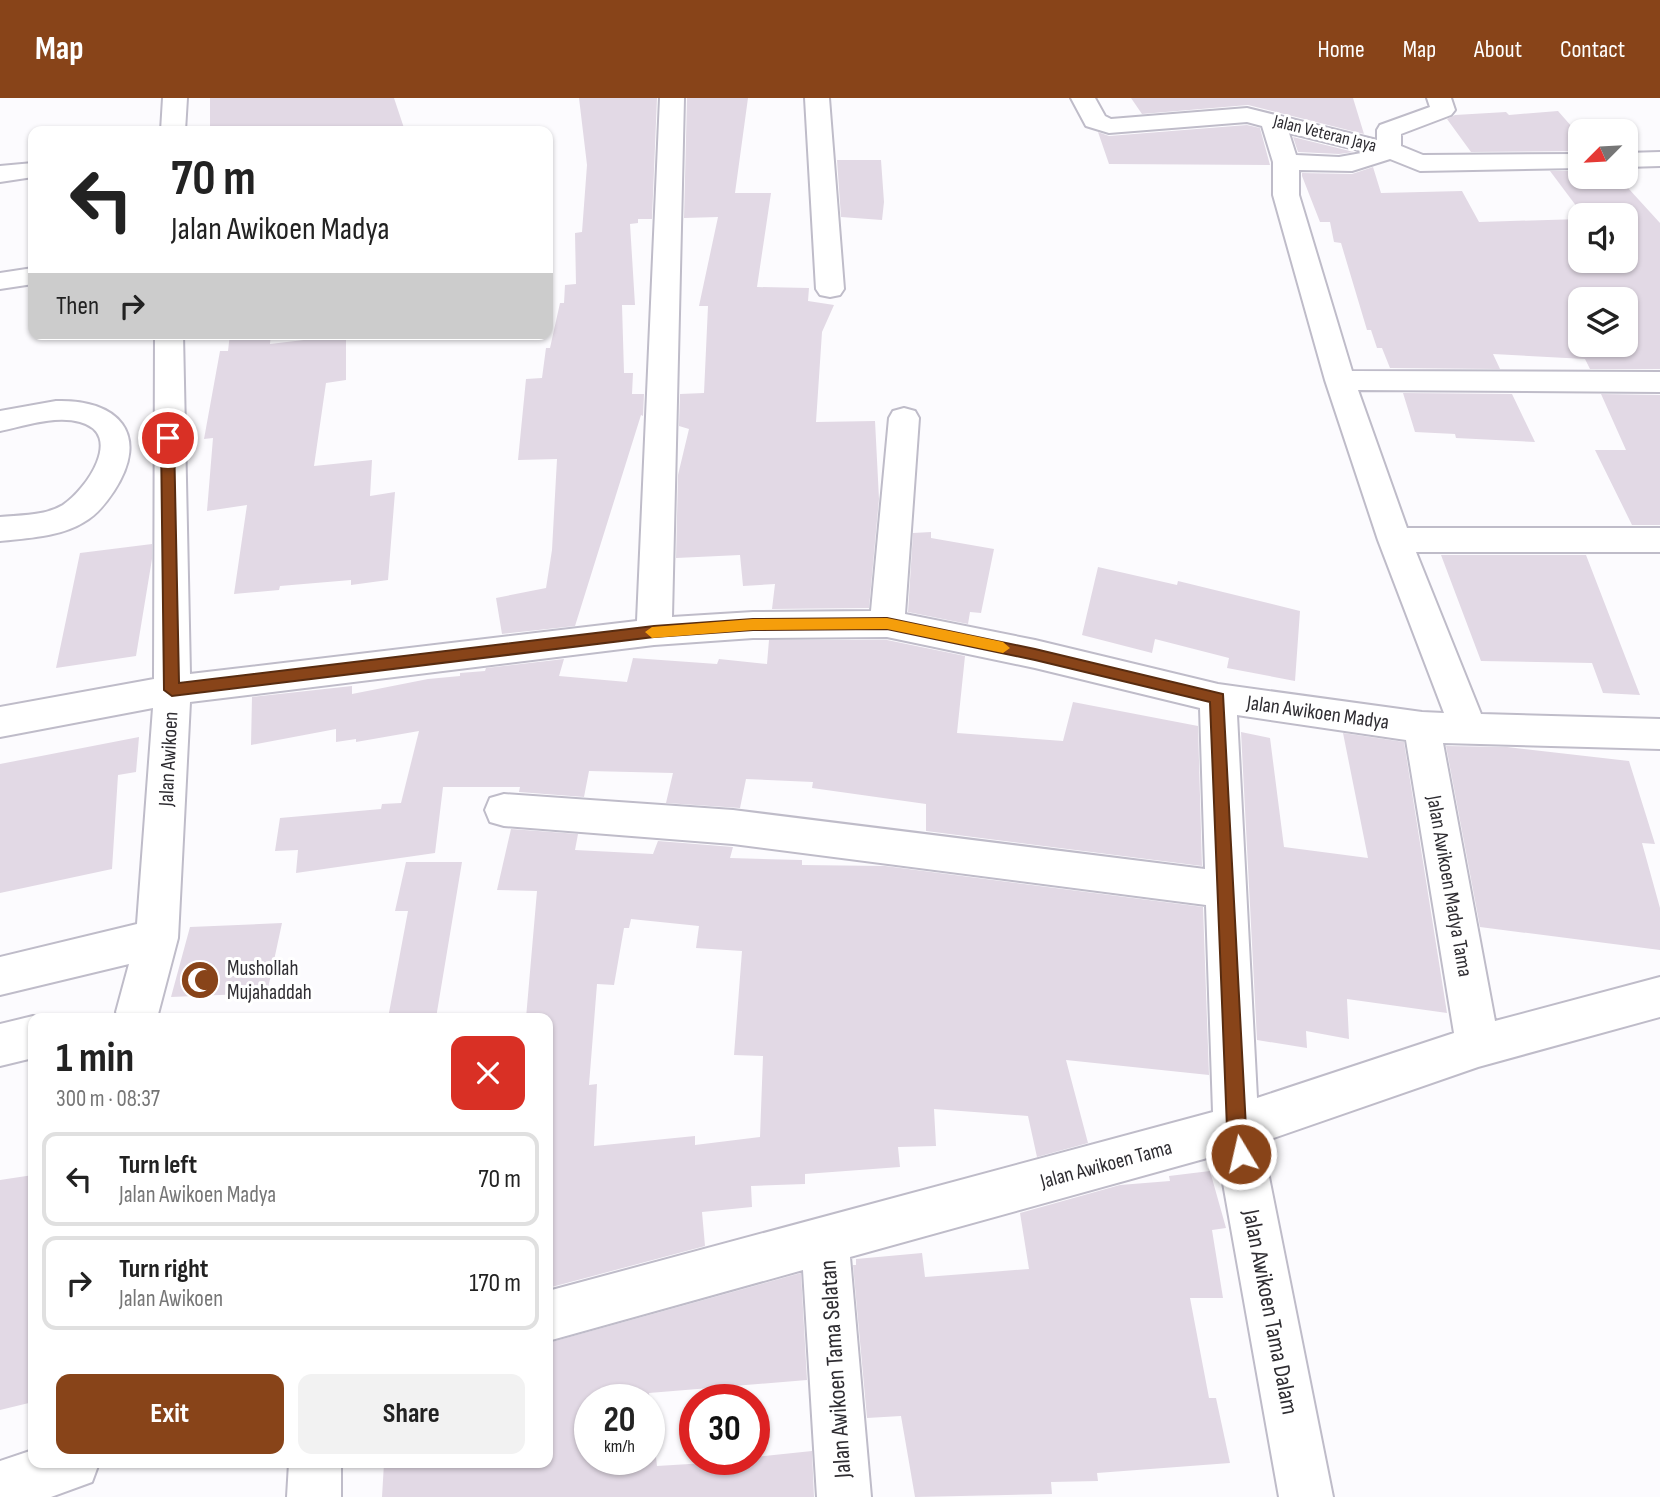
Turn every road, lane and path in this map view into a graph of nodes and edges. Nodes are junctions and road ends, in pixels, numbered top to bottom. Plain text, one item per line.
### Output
1 (175, 98) edge
2 (672, 98) edge
3 (817, 98) edge
4 (1083, 98) edge
5 (1438, 98) edge
6 (1272, 119) junction
7 (173, 126) edge
8 (1389, 150) junction
9 (1660, 159) edge
10 (1638, 160) edge
11 (1568, 161) edge
12 (1286, 162) junction
13 (28, 171) edge
14 (0, 174) edge
15 (28, 277) edge
16 (0, 281) edge
17 (830, 289) dead end
18 (169, 340) edge
19 (1340, 380) junction
20 (1660, 382) edge
21 (904, 418) dead end
22 (0, 421) edge
23 (168, 438) junction
24 (116, 447) junction
25 (0, 529) edge
26 (1395, 540) junction
27 (1660, 540) edge
28 (887, 624) junction
29 (654, 632) junction
30 (172, 690) junction
31 (1218, 698) junction
32 (0, 722) edge
33 (1422, 727) junction
34 (1468, 728) junction
35 (1660, 734) edge
36 (504, 810) dead end
37 (1227, 890) junction
38 (157, 938) junction
39 (0, 975) edge
40 (1660, 997) edge
41 (139, 1013) edge
42 (28, 1038) edge
43 (0, 1045) edge
44 (1478, 1046) junction
45 (1236, 1128) junction
46 (825, 1241) junction
47 (553, 1315) edge
48 (58, 1468) edge
49 (315, 1468) edge
50 (0, 1488) edge
51 (314, 1497) edge
52 (844, 1497) edge
53 (1306, 1497) edge

1 - 7 street
2 - 29 street
3 - 17 street
4 - 6 street, Jalan Veteran Jaya
5 - 8 street
6 - 8 street, Jalan Veteran Jaya
6 - 12 street
8 - 11 street, Jalan Veteran Jaya
8 - 12 street
9 - 10 street
12 - 19 street
13 - 14 street
15 - 16 street
18 - 23 street, Jalan Awikoen
19 - 20 street
19 - 26 street
21 - 28 street
22 - 24 street
23 - 24 street
23 - 30 street, Jalan Awikoen
24 - 25 street
26 - 27 street
26 - 34 street
28 - 29 street, Jalan Awikoen Madya
28 - 31 street, Jalan Awikoen Madya
29 - 30 street, Jalan Awikoen Madya
30 - 32 street, Jalan Awikoen Madya
30 - 38 street, Jalan Awikoen
31 - 33 street, Jalan Awikoen Madya
31 - 37 street, Jalan Awikoen Tama Dalam
33 - 34 street, Jalan Awikoen Madya
33 - 44 street, Jalan Awikoen Madya Tama
34 - 35 street, Jalan Awikoen Madya
36 - 37 street
37 - 45 street, Jalan Awikoen Tama Dalam
38 - 39 street
38 - 41 street, Jalan Awikoen
40 - 44 street, Jalan Awikoen Tama
42 - 43 street
44 - 45 street, Jalan Awikoen Tama
45 - 46 street, Jalan Awikoen Tama
45 - 53 street, Jalan Awikoen Tama Dalam
46 - 47 street, Jalan Awikoen Tama
46 - 52 street, Jalan Awikoen Tama Selatan
48 - 50 street
49 - 51 street

